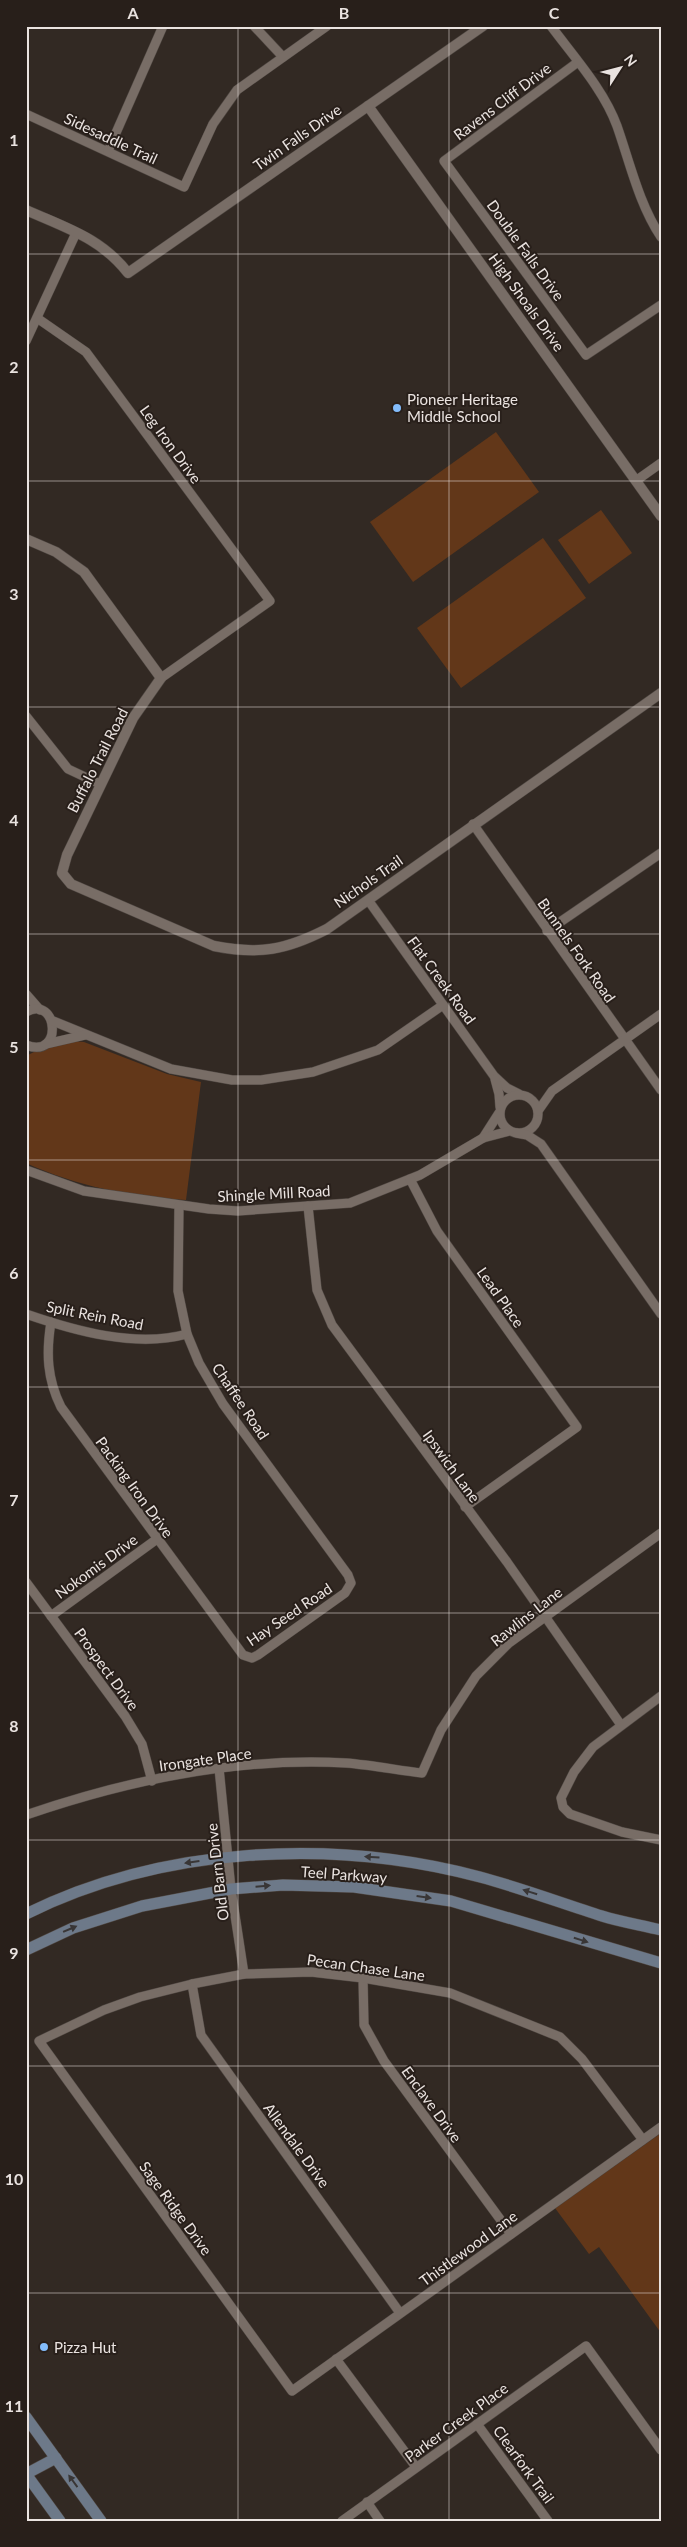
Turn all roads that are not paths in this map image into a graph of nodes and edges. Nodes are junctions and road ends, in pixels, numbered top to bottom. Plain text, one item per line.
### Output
1 (164, 26) edge
2 (254, 26) edge
3 (327, 26) edge
4 (483, 26) edge
5 (551, 26) edge
6 (283, 57) junction
7 (578, 62) junction
8 (368, 106) junction
9 (26, 114) edge
10 (108, 151) junction
11 (444, 161) joint
12 (26, 210) edge
13 (76, 233) junction
14 (660, 235) edge
15 (661, 305) edge
16 (37, 318) junction
17 (26, 341) edge
18 (661, 463) edge
19 (637, 480) junction
20 (661, 516) edge
21 (26, 539) edge
22 (270, 600) joint
23 (162, 678) junction
24 (661, 692) edge
25 (26, 716) edge
26 (100, 784) junction
27 (473, 824) junction
28 (661, 853) edge
29 (62, 873) joint
30 (368, 900) junction
31 (547, 931) junction
32 (26, 994) edge
33 (443, 1005) junction
34 (40, 1010) junction
35 (26, 1012) edge
36 (661, 1014) edge
37 (52, 1021) junction
38 (85, 1035) junction
39 (624, 1039) junction
40 (46, 1044) junction
41 (26, 1045) edge
42 (36, 1047) junction
43 (26, 1053) edge
44 (494, 1076) junction
45 (661, 1090) edge
46 (552, 1091) junction
47 (524, 1096) junction
48 (500, 1110) junction
49 (538, 1110) junction
50 (537, 1121) junction
51 (513, 1132) junction
52 (483, 1138) junction
53 (541, 1144) junction
54 (26, 1170) edge
55 (410, 1179) junction
56 (179, 1206) junction
57 (308, 1206) junction
58 (26, 1314) edge
59 (661, 1314) edge
60 (50, 1322) junction
61 (187, 1334) junction
62 (465, 1507) junction
63 (661, 1533) edge
64 (157, 1539) junction
65 (26, 1582) edge
66 (350, 1586) joint
67 (51, 1616) junction
68 (546, 1617) junction
69 (240, 1653) joint
70 (661, 1696) edge
71 (621, 1725) junction
72 (219, 1768) junction
73 (422, 1773) joint
74 (152, 1781) junction
75 (26, 1815) edge
76 (661, 1840) edge
77 (230, 1857) junction
78 (231, 1889) junction
79 (26, 1914) edge
80 (661, 1930) edge
81 (26, 1950) edge
82 (661, 1963) edge
83 (244, 1974) junction
84 (363, 1978) junction
85 (192, 1984) junction
86 (39, 2042) joint
87 (661, 2127) edge
88 (643, 2140) junction
89 (511, 2234) junction
90 (400, 2313) junction
91 (336, 2359) junction
92 (292, 2391) joint
93 (26, 2417) edge
94 (477, 2424) junction
95 (661, 2450) edge
96 (56, 2458) junction
97 (416, 2467) junction
98 (26, 2474) edge
99 (367, 2502) junction
100 (60, 2521) edge
101 (101, 2521) edge
102 (342, 2521) edge
103 (380, 2521) edge
104 (548, 2521) edge

1 - 10 street
2 - 6 street
3 - 6 street
4 - 8 street, Twin Falls Drive
5 - 7 street
6 - 10 street, Sidesaddle Trail
7 - 11 street, Ravens Cliff Drive
7 - 14 street
8 - 13 street, Twin Falls Drive
8 - 19 street, High Shoals Drive
9 - 10 street, Sidesaddle Trail
11 - 15 street, Double Falls Drive
12 - 13 street
13 - 16 street
16 - 17 street
16 - 22 street, Leg Iron Drive
18 - 19 street
19 - 20 street, High Shoals Drive
21 - 23 street
22 - 23 street, Buffalo Trail Road
23 - 26 street, Buffalo Trail Road
24 - 27 street, Nichols Trail
25 - 26 street
26 - 29 street, Buffalo Trail Road
27 - 30 street, Nichols Trail
27 - 31 street, Bunnels Fork Road
28 - 31 street
29 - 30 street, Nichols Trail
30 - 33 street, Flat Creek Road
31 - 39 street, Bunnels Fork Road
32 - 34 street
33 - 38 street
33 - 44 street, Flat Creek Road
34 - 35 street
34 - 37 street
36 - 39 street
37 - 38 street
37 - 40 street
38 - 40 street
39 - 45 street, Bunnels Fork Road
39 - 46 street
40 - 42 street
41 - 42 street
42 - 43 street
44 - 47 street, Flat Creek Road
44 - 48 street, Flat Creek Road
46 - 47 street
46 - 49 street
47 - 48 street
47 - 49 street
48 - 51 street
48 - 52 street, Shingle Mill Road
49 - 50 street
50 - 51 street
50 - 53 street
51 - 52 street, Shingle Mill Road
51 - 53 street
52 - 55 street, Shingle Mill Road
53 - 59 street
54 - 56 street, Shingle Mill Road
55 - 57 street, Shingle Mill Road
55 - 62 street, Lead Place
56 - 57 street, Shingle Mill Road
56 - 61 street, Chaffee Road
57 - 62 street, Ipswich Lane
58 - 60 street, Split Rein Road
60 - 61 street, Split Rein Road
60 - 64 street, Packing Iron Drive
61 - 66 street, Chaffee Road
62 - 68 street, Ipswich Lane
63 - 68 street, Rawlins Lane
64 - 67 street, Nokomis Drive
64 - 69 street, Packing Iron Drive
65 - 67 street, Prospect Drive
66 - 69 street, Hay Seed Road
67 - 74 street, Prospect Drive
68 - 71 street, Ipswich Lane
68 - 73 street, Rawlins Lane
70 - 71 street
71 - 76 street
72 - 73 street, Irongate Place
72 - 74 street, Irongate Place
72 - 77 street, Old Barn Drive
74 - 75 street, Irongate Place
77 - 78 street, Old Barn Drive
77 -> 79 main road, Teel Parkway
80 -> 77 main road, Teel Parkway
81 -> 78 main road, Teel Parkway
78 -> 82 main road, Teel Parkway
78 - 83 street, Old Barn Drive
83 - 84 street, Pecan Chase Lane
83 - 85 street, Pecan Chase Lane
84 - 88 street, Pecan Chase Lane
84 - 89 street, Enclave Drive
85 - 86 street, Pecan Chase Lane
85 - 90 street, Allendale Drive
86 - 92 street, Sage Ridge Drive
87 - 88 street, Thistlewood Lane
88 - 89 street, Thistlewood Lane
89 - 90 street, Thistlewood Lane
90 - 91 street, Thistlewood Lane
91 - 92 street, Thistlewood Lane
91 - 97 street
93 - 96 main road
94 - 95 street, Parker Creek Place
94 - 97 street, Parker Creek Place
94 - 104 street, Clearfork Trail
96 - 98 main road
101 -> 96 main road
97 - 99 street, Parker Creek Place
98 - 100 main road
99 - 102 street, Parker Creek Place
99 - 103 street

